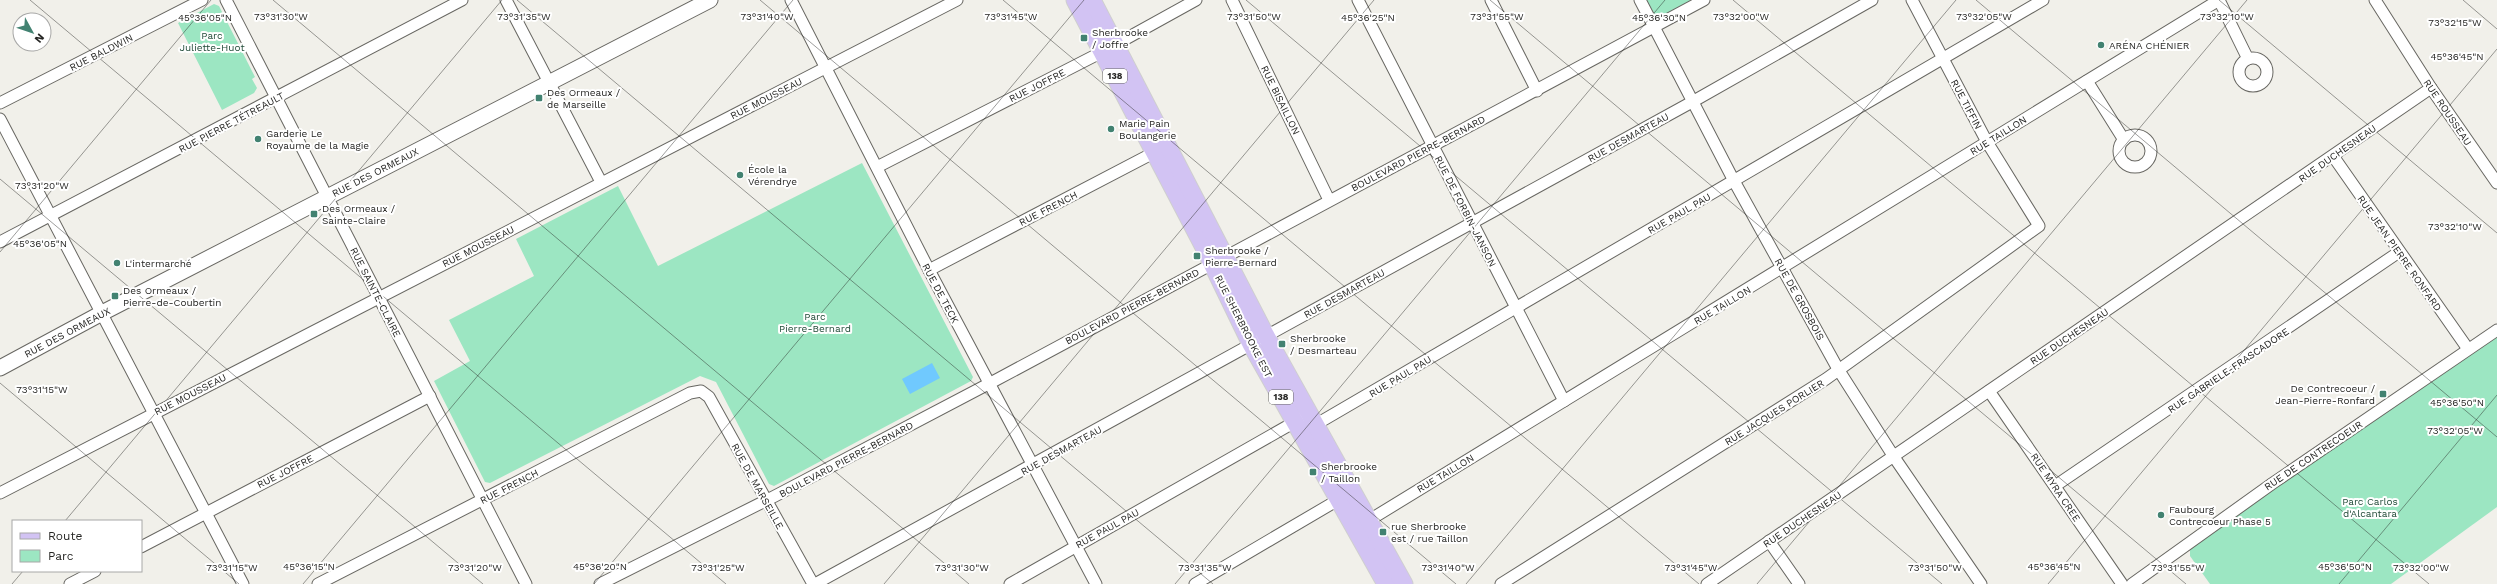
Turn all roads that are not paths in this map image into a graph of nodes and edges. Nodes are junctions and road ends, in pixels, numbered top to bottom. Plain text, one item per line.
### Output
1 (202, 0) edge
2 (226, 0) edge
3 (462, 0) edge
4 (506, 0) edge
5 (710, 0) edge
6 (791, 0) edge
7 (957, 0) edge
8 (1075, 0) edge
9 (1092, 0) edge
10 (1196, 0) edge
11 (1232, 0) edge
12 (1358, 0) edge
13 (1491, 0) edge
14 (1640, 0) edge
15 (1704, 0) edge
16 (1872, 0) edge
17 (1912, 0) edge
18 (2043, 0) edge
19 (2219, 0) edge
20 (2375, 0) edge
21 (1654, 28) junction
22 (1108, 48) junction
23 (1942, 57) junction
24 (2248, 59) dead end
25 (825, 67) junction
26 (2087, 81) junction
27 (549, 83) junction
28 (2431, 88) junction
29 (1537, 91) junction
30 (277, 98) junction
31 (1692, 102) junction
32 (0, 103) edge
33 (0, 119) edge
34 (2124, 140) dead end
35 (1987, 142) junction
36 (1432, 145) junction
37 (1161, 149) junction
38 (2333, 156) junction
39 (877, 167) junction
40 (1734, 181) junction
41 (601, 182) junction
42 (2497, 183) edge
43 (326, 197) junction
44 (1329, 200) junction
45 (51, 216) junction
46 (1472, 223) junction
47 (2039, 226) joint
48 (0, 242) edge
49 (2399, 252) junction
50 (1218, 259) junction
51 (1783, 268) junction
52 (929, 270) junction
53 (378, 297) junction
54 (1516, 307) junction
55 (102, 313) junction
56 (2497, 330) edge
57 (1266, 336) junction
58 (1251, 344) junction
59 (2468, 349) junction
60 (0, 368) edge
61 (1838, 369) junction
62 (989, 383) junction
63 (701, 391) joint
64 (1990, 391) junction
65 (430, 396) junction
66 (1564, 401) junction
67 (153, 413) junction
68 (1312, 420) junction
69 (1294, 422) junction
70 (1894, 457) junction
71 (1033, 465) junction
72 (2055, 486) junction
73 (0, 493) edge
74 (1345, 495) junction
75 (483, 499) junction
76 (766, 500) junction
77 (206, 512) junction
78 (1362, 524) junction
79 (1770, 541) junction
80 (1076, 545) junction
81 (142, 546) edge
82 (93, 572) edge
83 (70, 584) edge
84 (242, 584) edge
85 (318, 584) edge
86 (526, 584) edge
87 (600, 584) edge
88 (814, 584) edge
89 (1010, 584) edge
90 (1096, 584) edge
91 (1195, 584) edge
92 (1386, 584) edge
93 (1404, 584) edge
94 (1501, 584) edge
95 (1707, 584) edge
96 (1799, 584) edge
97 (1981, 584) edge
98 (2122, 584) edge
99 (2132, 584) edge

1 - 32 street, RUE BALDWIN
2 - 30 street, RUE SAINTE-CLAIRE
3 - 30 street, RUE PIERRE TÉTREAULT
4 - 27 street
5 - 27 street, RUE DES ORMEAUX
6 - 25 street, RUE DE TECK
7 - 25 street, RUE MOUSSEAU
8 - 22 main road, RUE SHERBROOKE EST / 138
9 - 22 main road, RUE SHERBROOKE EST / 138
10 - 22 street, RUE JOFFRE
11 - 44 street, RUE BISAILLON
12 - 36 street, RUE DE FORBIN-JANSON
13 - 29 street
14 - 21 street, RUE DE GROSBOIS
15 - 21 street, BOULEVARD PIERRE-BERNARD
16 - 31 street, RUE DESMARTEAU
17 - 23 street, RUE TIFFIN
18 - 23 street, RUE PAUL PAU
19 - 24 street, RUE TAILLON
19 - 26 street, RUE TAILLON
20 - 28 street, RUE ROUSSEAU
21 - 29 street, BOULEVARD PIERRE-BERNARD
21 - 31 street, RUE DE GROSBOIS
22 - 37 main road, RUE SHERBROOKE EST / 138
22 - 39 street, RUE JOFFRE
23 - 35 street, RUE TIFFIN
23 - 40 street, RUE PAUL PAU
25 - 39 street, RUE DE TECK
25 - 41 street, RUE MOUSSEAU
26 - 34 street
26 - 35 street, RUE TAILLON
27 - 41 street
27 - 43 street, RUE DES ORMEAUX
28 - 38 street, RUE DUCHESNEAU
28 - 42 street, RUE ROUSSEAU
29 - 36 street, BOULEVARD PIERRE-BERNARD
30 - 43 street, RUE SAINTE-CLAIRE
30 - 45 street, RUE PIERRE TÉTREAULT
31 - 40 street, RUE DE GROSBOIS
31 - 46 street, RUE DESMARTEAU
33 - 45 street
35 - 47 street, RUE TIFFIN
35 - 51 street, RUE TAILLON
36 - 44 street, BOULEVARD PIERRE-BERNARD
36 - 46 street, RUE DE FORBIN-JANSON
37 - 50 main road, RUE SHERBROOKE EST / 138
37 - 52 street, RUE FRENCH
38 - 49 street, RUE JEAN PIERRE RONFARD
38 - 64 street, RUE DUCHESNEAU
39 - 52 street, RUE DE TECK
40 - 51 street, RUE DE GROSBOIS
40 - 54 street, RUE PAUL PAU
41 - 53 street, RUE MOUSSEAU
43 - 53 street, RUE SAINTE-CLAIRE
43 - 55 street, RUE DES ORMEAUX
44 - 50 street, BOULEVARD PIERRE-BERNARD
45 - 48 street, RUE PIERRE TÉTREAULT
45 - 55 street
46 - 54 street, RUE DE FORBIN-JANSON
46 - 57 street, RUE DESMARTEAU
47 - 61 street, RUE JACQUES PORLIER
49 - 59 street, RUE JEAN PIERRE RONFARD
49 - 72 street, RUE GABRIELE-FRASCADORE
50 - 57 main road, RUE SHERBROOKE EST / 138
50 - 58 main road, RUE SHERBROOKE EST / 138
50 - 62 street, BOULEVARD PIERRE-BERNARD
51 - 61 street, RUE DE GROSBOIS
51 - 66 street, RUE TAILLON
52 - 62 street, RUE DE TECK
53 - 65 street, RUE SAINTE-CLAIRE
53 - 67 street, RUE MOUSSEAU
54 - 66 street, RUE DE FORBIN-JANSON
54 - 68 street, RUE PAUL PAU
55 - 60 street, RUE DES ORMEAUX
55 - 67 street
56 - 59 street, RUE DE CONTRECOEUR
57 - 58 street, RUE DESMARTEAU
57 - 68 main road, RUE SHERBROOKE EST / 138
58 - 69 main road, RUE SHERBROOKE EST / 138
58 - 71 street, RUE DESMARTEAU
59 - 99 street, RUE DE CONTRECOEUR
61 - 70 street, RUE DE GROSBOIS
61 - 94 street, RUE JACQUES PORLIER
62 - 71 street, RUE DE TECK
62 - 76 street, BOULEVARD PIERRE-BERNARD
63 - 75 street, RUE FRENCH
63 - 76 street, RUE DE MARSEILLE
64 - 70 street, RUE DUCHESNEAU
64 - 72 street, RUE MYRA CREE
65 - 75 street, RUE SAINTE-CLAIRE
65 - 77 street, RUE JOFFRE
66 - 78 street, RUE TAILLON
67 - 73 street, RUE MOUSSEAU
67 - 77 street
68 - 69 street, RUE PAUL PAU
68 - 74 main road, RUE SHERBROOKE EST / 138
69 - 74 main road, RUE SHERBROOKE EST / 138
69 - 80 street, RUE PAUL PAU
70 - 79 street, RUE DUCHESNEAU
70 - 97 street, RUE DE GROSBOIS
71 - 80 street, RUE DE TECK
71 - 88 street, RUE DESMARTEAU
72 - 98 street, RUE MYRA CREE
74 - 78 main road, RUE SHERBROOKE EST / 138
74 - 91 street
75 - 85 street, RUE FRENCH
75 - 86 street, RUE SAINTE-CLAIRE
76 - 87 street, BOULEVARD PIERRE-BERNARD
76 - 88 street, RUE DE MARSEILLE
77 - 81 street, RUE JOFFRE
77 - 84 street
78 - 92 main road, RUE SHERBROOKE EST / 138
78 - 93 main road, RUE SHERBROOKE EST / 138
79 - 95 street, RUE DUCHESNEAU
79 - 96 street
80 - 89 street, RUE PAUL PAU
80 - 90 street, RUE DE TECK
82 - 83 street

